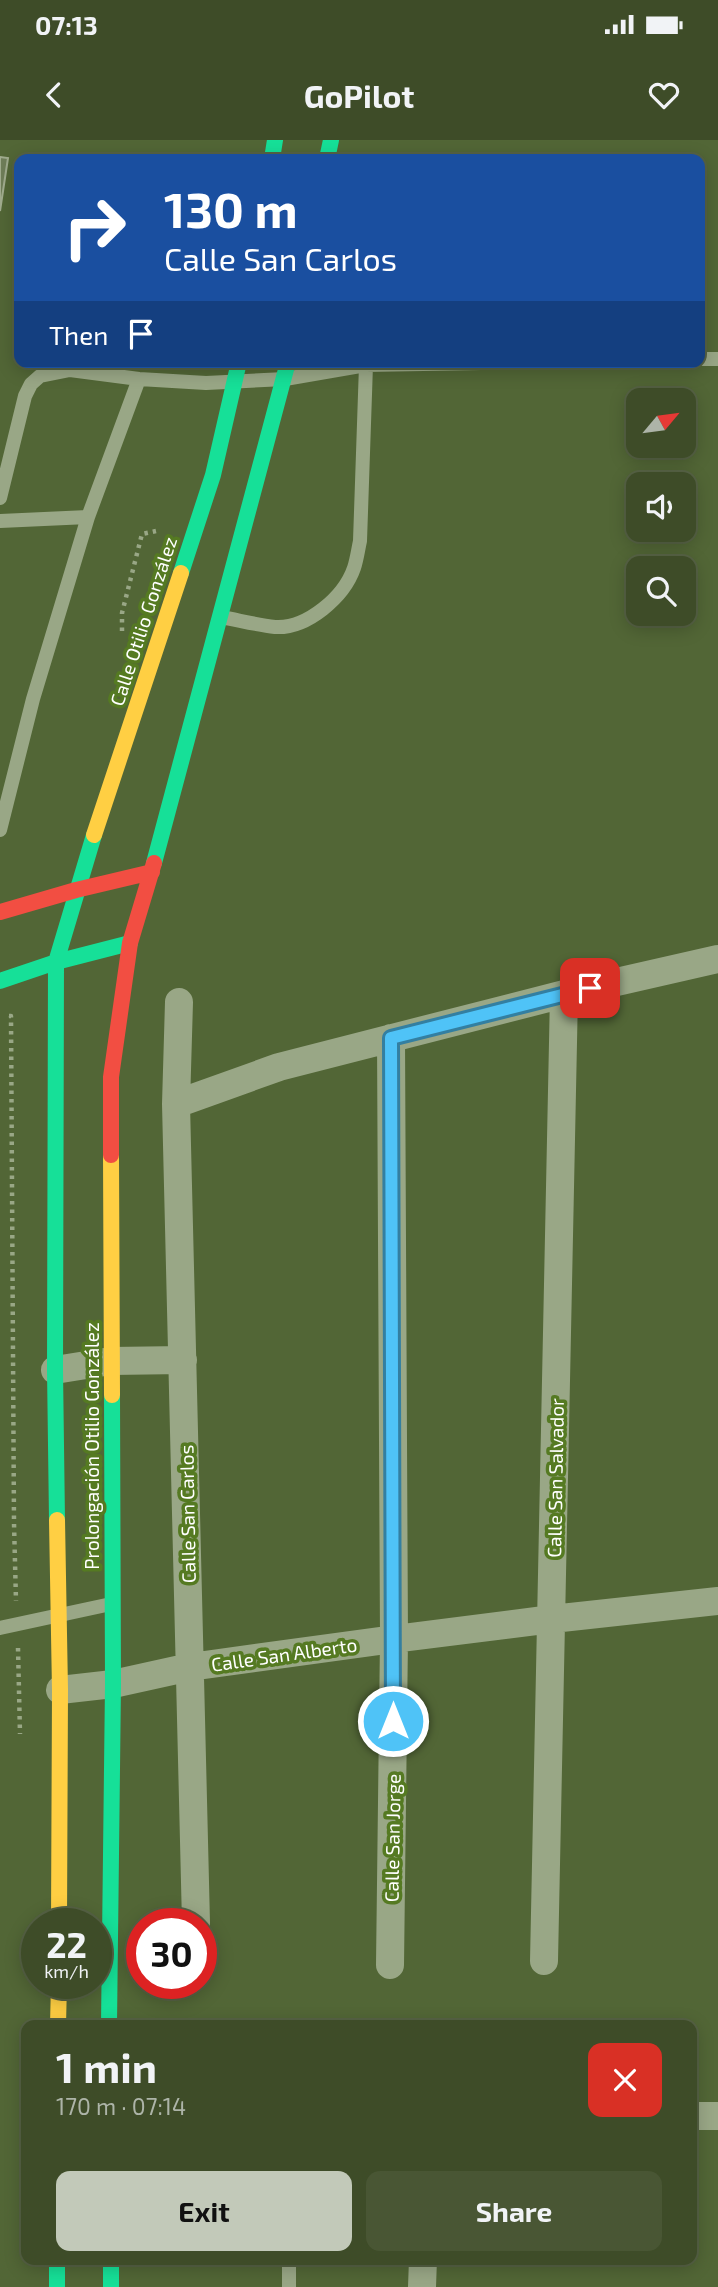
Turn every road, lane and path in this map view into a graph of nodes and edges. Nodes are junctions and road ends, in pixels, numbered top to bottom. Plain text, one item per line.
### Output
1 (237, 368) edge
2 (326, 368) edge
3 (366, 368) edge
4 (286, 370) edge
5 (139, 380) junction
6 (234, 381) junction
7 (0, 498) edge
8 (88, 517) junction
9 (0, 521) edge
10 (219, 616) junction
11 (0, 830) edge
12 (152, 872) junction
13 (76, 890) junction
14 (1, 908) edge
15 (130, 943) junction
16 (718, 959) edge
17 (56, 962) junction
18 (0, 981) edge
19 (564, 994) junction
20 (179, 1002) dead end
21 (11, 1016) dead end
22 (391, 1038) junction
23 (176, 1104) junction
24 (183, 1360) junction
25 (111, 1361) junction
26 (55, 1370) junction
27 (718, 1601) edge
28 (112, 1603) junction
29 (59, 1615) junction
30 (552, 1619) junction
31 (17, 1623) junction
32 (0, 1628) edge
33 (394, 1639) junction
34 (190, 1667) junction
35 (113, 1684) junction
36 (60, 1690) junction
37 (20, 1734) dead end
38 (59, 1908) edge
39 (196, 1908) edge
40 (544, 1961) dead end
41 (390, 1965) dead end
42 (58, 1999) edge
43 (58, 2020) edge
44 (109, 2020) edge
45 (697, 2116) edge
46 (718, 2116) edge
47 (57, 2265) edge
48 (111, 2265) edge
49 (289, 2265) edge
50 (424, 2265) edge
51 (57, 2287) edge
52 (111, 2287) edge
53 (289, 2287) edge
54 (422, 2287) edge

1 - 6 main road, Calle Otilio González
2 - 4 lane
3 - 10 lane
4 - 6 lane
4 - 10 main road
5 - 6 lane
5 - 7 lane
5 - 8 lane
6 - 13 main road, Calle Otilio González
8 - 9 lane
8 - 11 lane
10 - 12 main road
12 - 13 main road
12 - 15 main road, Prolongación Otilio González
13 - 14 main road
13 - 17 main road, Prolongación Otilio González
15 - 17 main road
15 - 25 main road, Prolongación Otilio González
16 - 19 street
17 - 18 main road
17 - 26 main road, Prolongación Otilio González
19 - 22 street
19 - 30 street, Calle San Salvador
20 - 23 street, Calle San Carlos
21 - 31 path
22 - 23 street
22 - 33 street, Calle San Jorge
23 - 24 street, Calle San Carlos
24 - 25 street
24 - 34 street, Calle San Carlos
25 - 26 street
25 - 28 main road, Prolongación Otilio González
26 - 29 main road, Prolongación Otilio González
27 - 30 street, Calle San Alberto
28 - 29 lane
28 - 35 main road, Prolongación Otilio González
29 - 31 lane
29 - 36 main road, Prolongación Otilio González
30 - 33 street, Calle San Alberto
30 - 40 street, Calle San Salvador
31 - 32 lane
31 - 37 path
33 - 34 street, Calle San Alberto
33 - 41 street, Calle San Jorge
34 - 35 street, Calle San Alberto
34 - 39 street, Calle San Carlos
35 - 36 street, Calle San Alberto
35 - 44 main road, Prolongación Otilio González
36 - 38 main road, Prolongación Otilio González
42 - 43 main road
45 - 46 street
47 - 51 main road
48 - 52 main road
49 - 53 lane
50 - 54 street

